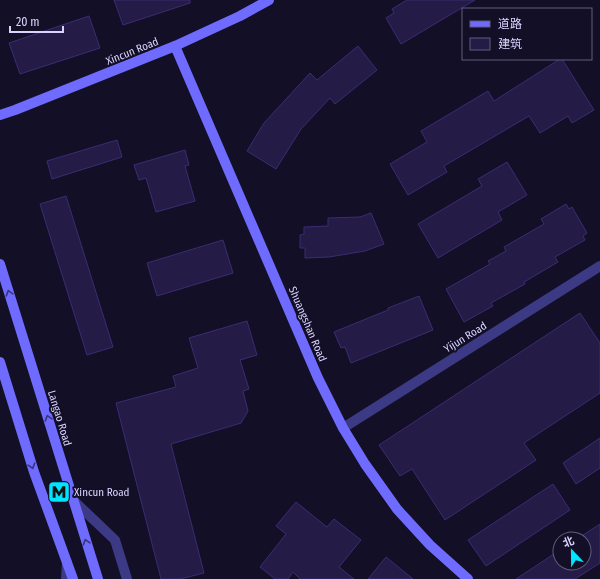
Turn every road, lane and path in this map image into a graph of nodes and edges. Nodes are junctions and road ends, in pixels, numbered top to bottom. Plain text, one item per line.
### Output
1 (268, 0) edge
2 (176, 46) junction
3 (0, 115) edge
4 (0, 264) edge
5 (600, 266) edge
6 (0, 362) edge
7 (343, 428) junction
8 (74, 501) junction
9 (67, 562) junction
10 (66, 579) edge
11 (73, 579) edge
12 (98, 579) edge
13 (127, 579) edge
14 (468, 579) edge

1 - 2 main road, Xincun Road
2 - 3 main road, Xincun Road
2 - 7 main road, Shuangshan Road
8 -> 4 main road, Langao Road
5 - 7 street, Yijun Road
6 -> 9 main road
7 - 14 main road, Shuangshan Road
12 -> 8 main road, Langao Road
8 - 13 street
9 - 10 street
9 - 11 main road

